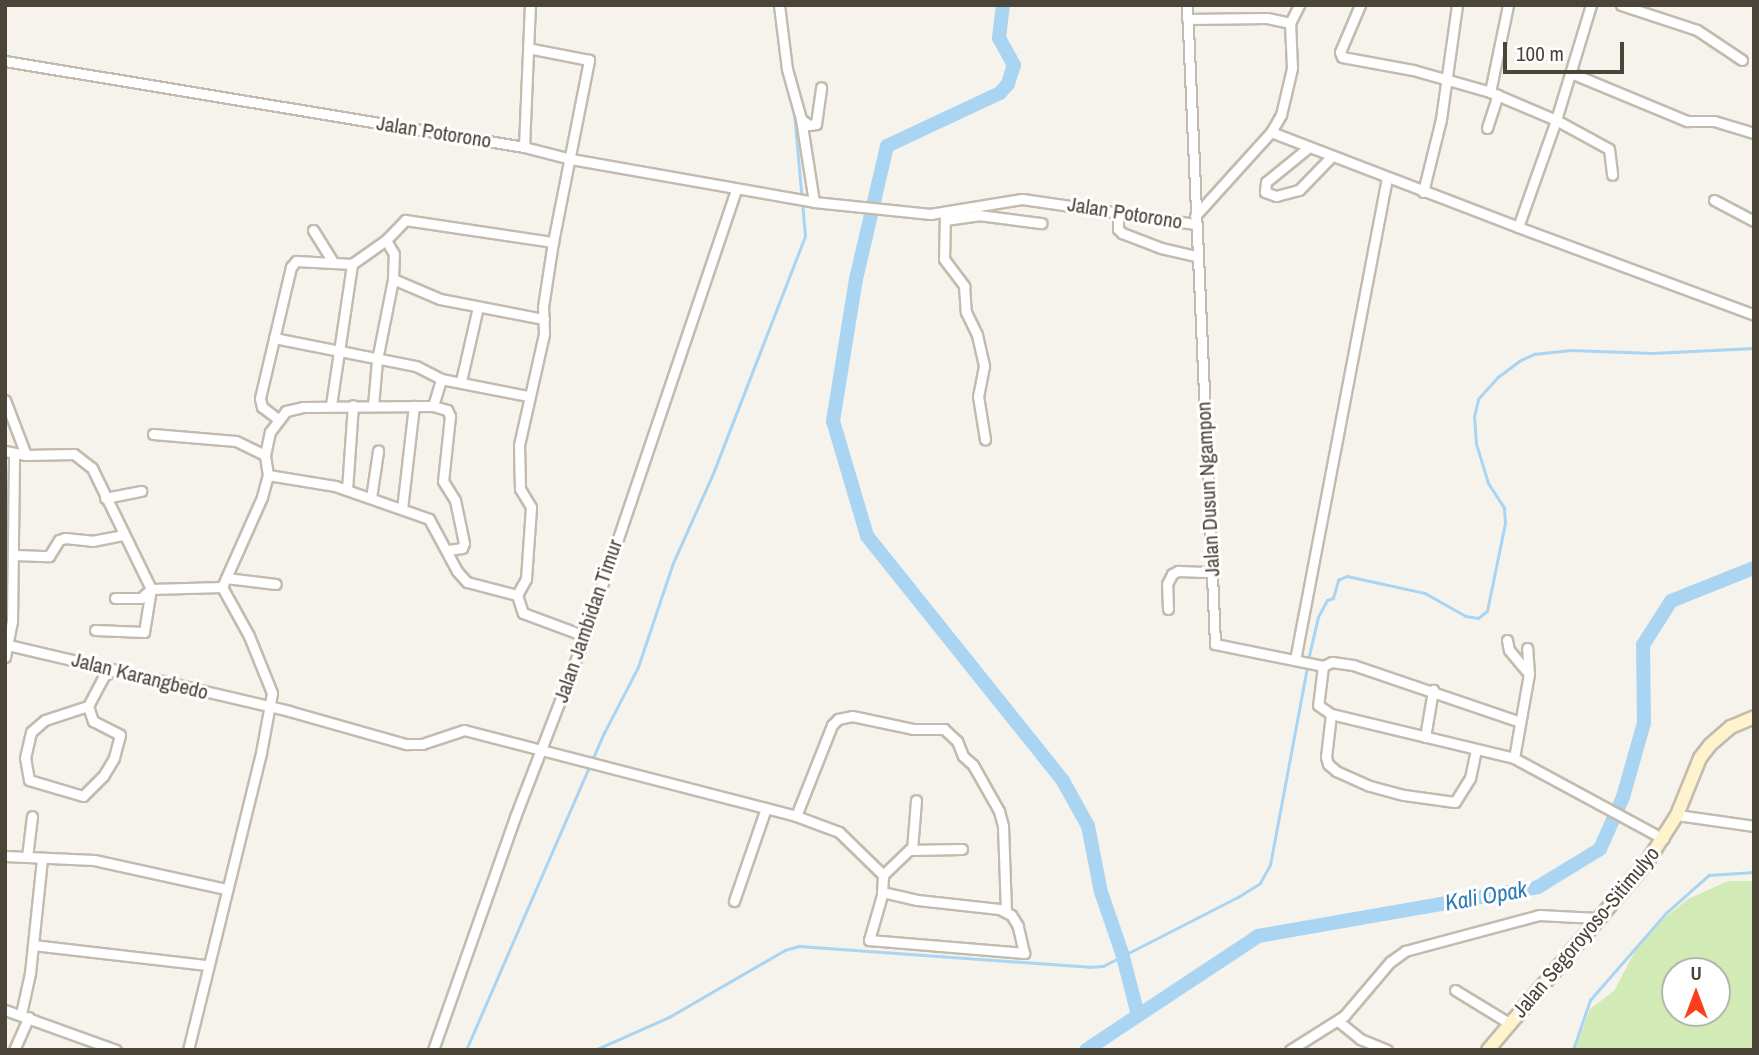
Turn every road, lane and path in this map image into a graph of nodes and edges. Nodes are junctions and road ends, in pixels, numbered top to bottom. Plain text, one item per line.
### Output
1 (530, 5) edge
2 (779, 5) edge
3 (1187, 5) edge
4 (1299, 5) edge
5 (1360, 5) edge
6 (1457, 5) edge
7 (1508, 5) edge
8 (1591, 5) edge
9 (1621, 5) edge
10 (1187, 19) junction
11 (1290, 23) junction
12 (528, 48) junction
13 (5, 61) edge
14 (1742, 61) dead end
15 (1571, 73) junction
16 (1447, 80) junction
17 (821, 87) dead end
18 (1494, 94) junction
19 (801, 119) junction
20 (1556, 120) junction
21 (1487, 128) dead end
22 (1271, 132) junction
23 (1754, 133) edge
24 (524, 147) junction
25 (1308, 147) junction
26 (1332, 156) junction
27 (571, 159) junction
28 (1612, 175) dead end
29 (1387, 178) junction
30 (736, 190) junction
31 (1423, 192) junction
32 (1714, 200) dead end
33 (811, 202) junction
34 (1118, 214) junction
35 (945, 216) junction
36 (1195, 220) junction
37 (1754, 220) edge
38 (1041, 223) dead end
39 (1518, 227) junction
40 (313, 230) dead end
41 (386, 240) junction
42 (553, 242) junction
43 (1197, 256) junction
44 (333, 262) junction
45 (352, 264) junction
46 (393, 279) junction
47 (478, 307) junction
48 (1754, 315) edge
49 (544, 319) junction
50 (274, 338) junction
51 (340, 351) junction
52 (377, 360) junction
53 (442, 379) junction
54 (461, 381) junction
55 (528, 396) junction
56 (5, 400) edge
57 (331, 405) junction
58 (353, 405) junction
59 (373, 406) junction
60 (414, 406) junction
61 (433, 407) junction
62 (278, 419) junction
63 (153, 435) dead end
64 (985, 439) dead end
65 (377, 451) dead end
66 (10, 452) edge
67 (26, 455) junction
68 (265, 455) junction
69 (268, 475) junction
70 (141, 491) dead end
71 (347, 491) junction
72 (105, 498) junction
73 (371, 498) junction
74 (402, 509) junction
75 (122, 535) junction
76 (447, 550) junction
77 (15, 555) junction
78 (1212, 572) junction
79 (224, 582) junction
80 (276, 584) dead end
81 (151, 589) junction
82 (517, 595) junction
83 (115, 598) dead end
84 (1168, 610) dead end
85 (95, 630) dead end
86 (585, 636) junction
87 (8, 638) edge
88 (1507, 640) dead end
89 (1528, 648) dead end
90 (5, 657) edge
91 (1304, 662) junction
92 (1323, 666) junction
93 (114, 668) junction
94 (1529, 674) junction
95 (1433, 690) junction
96 (88, 706) junction
97 (271, 708) junction
98 (1331, 714) junction
99 (1754, 717) edge
100 (1520, 722) junction
101 (1425, 737) junction
102 (1476, 750) junction
103 (542, 751) junction
104 (1514, 758) junction
105 (916, 800) dead end
106 (766, 808) junction
107 (1677, 815) junction
108 (32, 816) dead end
109 (796, 816) junction
110 (1754, 826) edge
111 (1664, 839) junction
112 (962, 849) dead end
113 (912, 850) junction
114 (5, 856) edge
115 (27, 857) junction
116 (42, 858) junction
117 (883, 875) junction
118 (226, 889) junction
119 (882, 892) junction
120 (734, 901) dead end
121 (1006, 912) junction
122 (1597, 918) junction
123 (33, 945) junction
124 (207, 965) junction
125 (1455, 990) dead end
126 (5, 1010) edge
127 (25, 1015) junction
128 (1338, 1021) junction
129 (1509, 1023) junction
130 (13, 1050) edge
131 (116, 1050) edge
132 (188, 1050) edge
133 (433, 1050) edge
134 (1290, 1050) edge
135 (1387, 1050) edge
136 (1488, 1050) edge

1 - 12 street
2 - 19 street
3 - 10 street, Jalan Potorono
4 - 11 street
5 - 16 street
6 - 16 street
7 - 18 street
8 - 15 street
9 - 14 street
10 - 11 street
10 - 36 street, Jalan Potorono
11 - 22 street
12 - 24 street
12 - 27 street
13 - 24 street, Jalan Potorono
15 - 20 street
15 - 23 street
16 - 18 street
16 - 31 street
17 - 19 street
18 - 20 street
18 - 21 street
19 - 33 street
20 - 28 street
20 - 39 street
22 - 25 street
22 - 36 street
24 - 27 street, Jalan Potorono
25 - 26 street
25 - 26 street
26 - 29 street
27 - 30 street, Jalan Potorono
27 - 42 street
29 - 31 street
29 - 91 street
30 - 33 street, Jalan Potorono
30 - 86 street, Jalan Jambidan Timur
31 - 39 street
32 - 37 street
33 - 35 street, Jalan Potorono
34 - 35 street, Jalan Potorono
34 - 36 street, Jalan Potorono
34 - 43 street
35 - 38 street
35 - 64 street
36 - 43 street, Jalan Dusun Ngampon
39 - 48 street
40 - 44 street
41 - 42 street
41 - 45 street
41 - 46 street
42 - 49 street
43 - 78 street, Jalan Dusun Ngampon
44 - 45 street
44 - 50 street
45 - 51 street
46 - 47 street
46 - 52 street
47 - 49 street
47 - 54 street
49 - 55 street
50 - 51 street
50 - 62 street
51 - 52 street
51 - 57 street
52 - 53 street
52 - 59 street
53 - 54 street
53 - 61 street
54 - 55 street
55 - 82 street
56 - 67 street
57 - 58 street
57 - 62 street
58 - 59 street
58 - 71 street
59 - 60 street
60 - 61 street
60 - 74 street
61 - 76 street
62 - 68 street
63 - 68 street
65 - 73 street
66 - 67 street
66 - 77 street
67 - 72 street
68 - 69 street
69 - 71 street
69 - 79 street
70 - 72 street
71 - 73 street
72 - 75 street
73 - 74 street
74 - 76 street
75 - 77 street
75 - 81 street
76 - 82 street
77 - 87 street
78 - 84 street
78 - 91 street, Jalan Dusun Ngampon
79 - 80 street
79 - 81 street
79 - 97 street
81 - 83 street
81 - 85 street
82 - 86 street
86 - 103 street, Jalan Jambidan Timur
87 - 90 street
87 - 93 street, Jalan Karangbedo
88 - 94 street
89 - 94 street
91 - 92 street, Jalan Dusun Ngampon
92 - 95 street, Jalan Dusun Ngampon
92 - 98 street
93 - 96 street
93 - 97 street, Jalan Karangbedo
94 - 100 street
95 - 100 street, Jalan Dusun Ngampon
95 - 101 street
96 - 96 street
97 - 103 street, Jalan Karangbedo
97 - 118 street
98 - 101 street
98 - 102 street
99 - 107 main road, Jalan Segoroyoso-Sitimulyo
100 - 104 street
101 - 102 street
102 - 104 street
103 - 106 street, Jalan Karangbedo
103 - 133 street, Jalan Jambidan Timur
104 - 111 street
105 - 113 street
106 - 109 street, Jalan Karangbedo
106 - 120 street
107 - 110 street
107 - 111 main road, Jalan Segoroyoso-Sitimulyo
108 - 115 street
109 - 117 street, Jalan Karangbedo
109 - 121 street
111 - 122 main road, Jalan Segoroyoso-Sitimulyo
112 - 113 street
113 - 117 street
114 - 115 street
115 - 116 street
116 - 118 street
116 - 123 street
117 - 119 street
118 - 124 street
119 - 121 street
119 - 121 street
122 - 128 street
122 - 129 main road, Jalan Segoroyoso-Sitimulyo
123 - 124 street
123 - 127 street
124 - 132 street
125 - 129 street
126 - 127 street
127 - 130 street
127 - 131 street
128 - 134 street
128 - 135 street
129 - 136 main road, Jalan Segoroyoso-Sitimulyo

